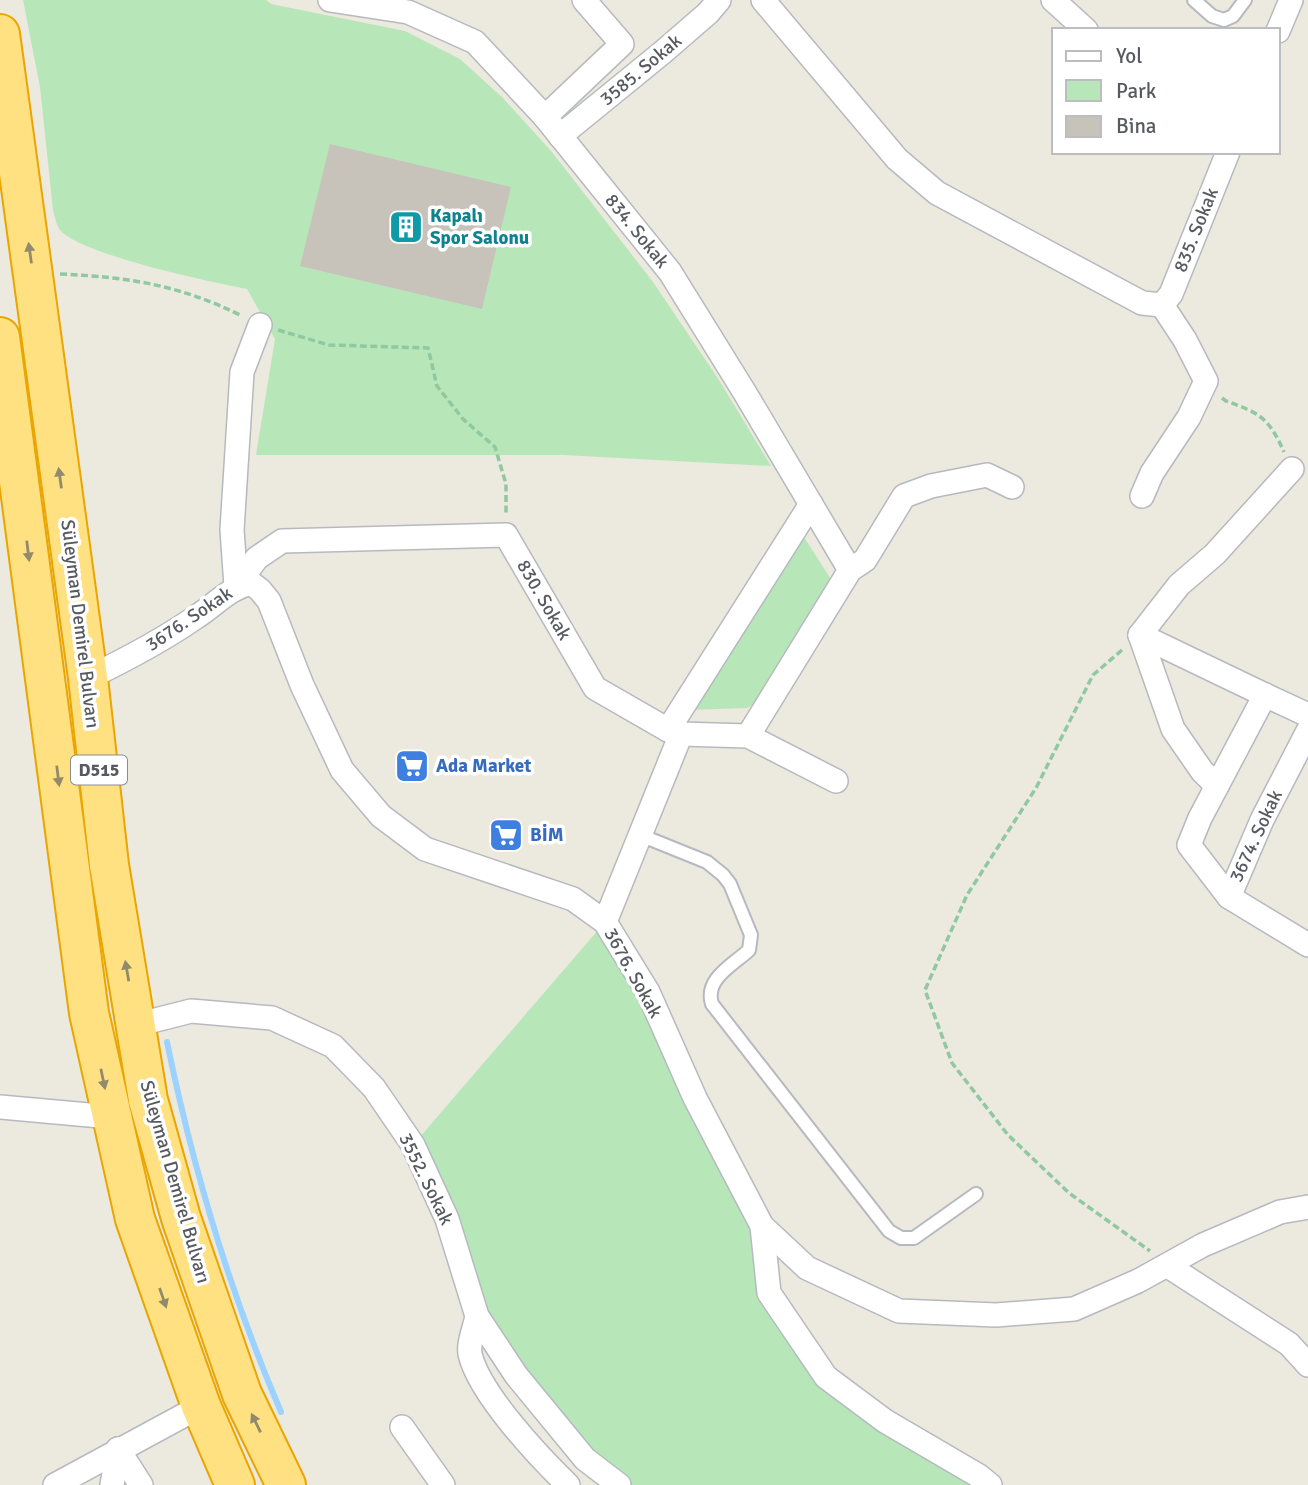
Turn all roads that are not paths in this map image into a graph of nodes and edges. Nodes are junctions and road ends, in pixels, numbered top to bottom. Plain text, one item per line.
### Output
1 (330, 0) edge
2 (584, 0) edge
3 (719, 0) edge
4 (763, 0) edge
5 (1053, 0) edge
6 (1194, 0) edge
7 (1245, 0) edge
8 (1291, 0) edge
9 (1084, 28) edge
10 (1279, 28) edge
11 (0, 34) edge
12 (545, 117) junction
13 (560, 136) junction
14 (1227, 154) edge
15 (1162, 305) junction
16 (260, 325) road end
17 (0, 337) edge
18 (1292, 469) road end
19 (1012, 487) dead end
20 (1142, 496) dead end
21 (811, 504) junction
22 (850, 570) junction
23 (236, 586) junction
24 (1140, 635) junction
25 (88, 678) junction
26 (1265, 695) junction
27 (1308, 715) edge
28 (1308, 731) edge
29 (674, 732) junction
30 (748, 736) junction
31 (835, 782) dead end
32 (1217, 786) junction
33 (640, 835) junction
34 (1229, 897) junction
35 (605, 922) junction
36 (1308, 945) edge
37 (136, 1025) junction
38 (0, 1107) edge
39 (111, 1117) junction
40 (976, 1194) dead end
41 (1308, 1207) edge
42 (762, 1226) junction
43 (793, 1254) junction
44 (1168, 1266) junction
45 (766, 1270) junction
46 (477, 1316) junction
47 (1308, 1365) edge
48 (201, 1406) junction
49 (402, 1427) dead end
50 (118, 1449) junction
51 (65, 1482) edge
52 (111, 1485) edge
53 (141, 1485) edge
54 (235, 1485) edge
55 (286, 1485) edge
56 (443, 1485) edge
57 (568, 1485) edge
58 (619, 1485) edge
59 (989, 1485) edge

1 - 12 street, 834. Sokak
2 - 12 street
3 - 13 street, 3585. Sokak
4 - 15 street
5 - 9 street
6 - 7 lane
8 - 10 street
25 -> 11 highway, Süleyman Demirel Bulvarı / D515
12 - 13 street, 834. Sokak
13 - 21 street, 834. Sokak
14 - 15 street, 835. Sokak
15 - 20 street
16 - 23 street
17 -> 39 highway, D515
18 - 24 street
19 - 22 street
21 - 22 street, 834. Sokak
21 - 29 street
22 - 30 street
23 - 25 street, 3676. Sokak
23 - 29 street, 830. Sokak
23 - 35 street, 3676. Sokak
24 - 26 street
24 - 32 street
37 -> 25 highway, Süleyman Demirel Bulvarı / D515
26 - 27 street
26 - 32 street
28 - 34 street, 3674. Sokak
29 - 30 street, 830. Sokak
29 - 33 street
30 - 31 street, 830. Sokak
32 - 34 street
33 - 35 street
33 - 40 lane
34 - 36 street, 3674. Sokak
35 - 42 street, 3676. Sokak
37 - 46 street, 3552. Sokak
55 -> 37 highway, Süleyman Demirel Bulvarı / D515
38 - 39 street
39 -> 48 highway, D515
41 - 44 street, 3676. Sokak
42 - 43 street, 3676. Sokak
42 - 45 street
43 - 44 street, 3676. Sokak
43 - 45 street
44 - 47 street
45 - 59 street
46 - 57 street
46 - 58 street, 3552. Sokak
48 - 50 street
48 - 54 highway, D515
49 - 56 street
50 - 51 street
50 - 52 street
50 - 53 street

